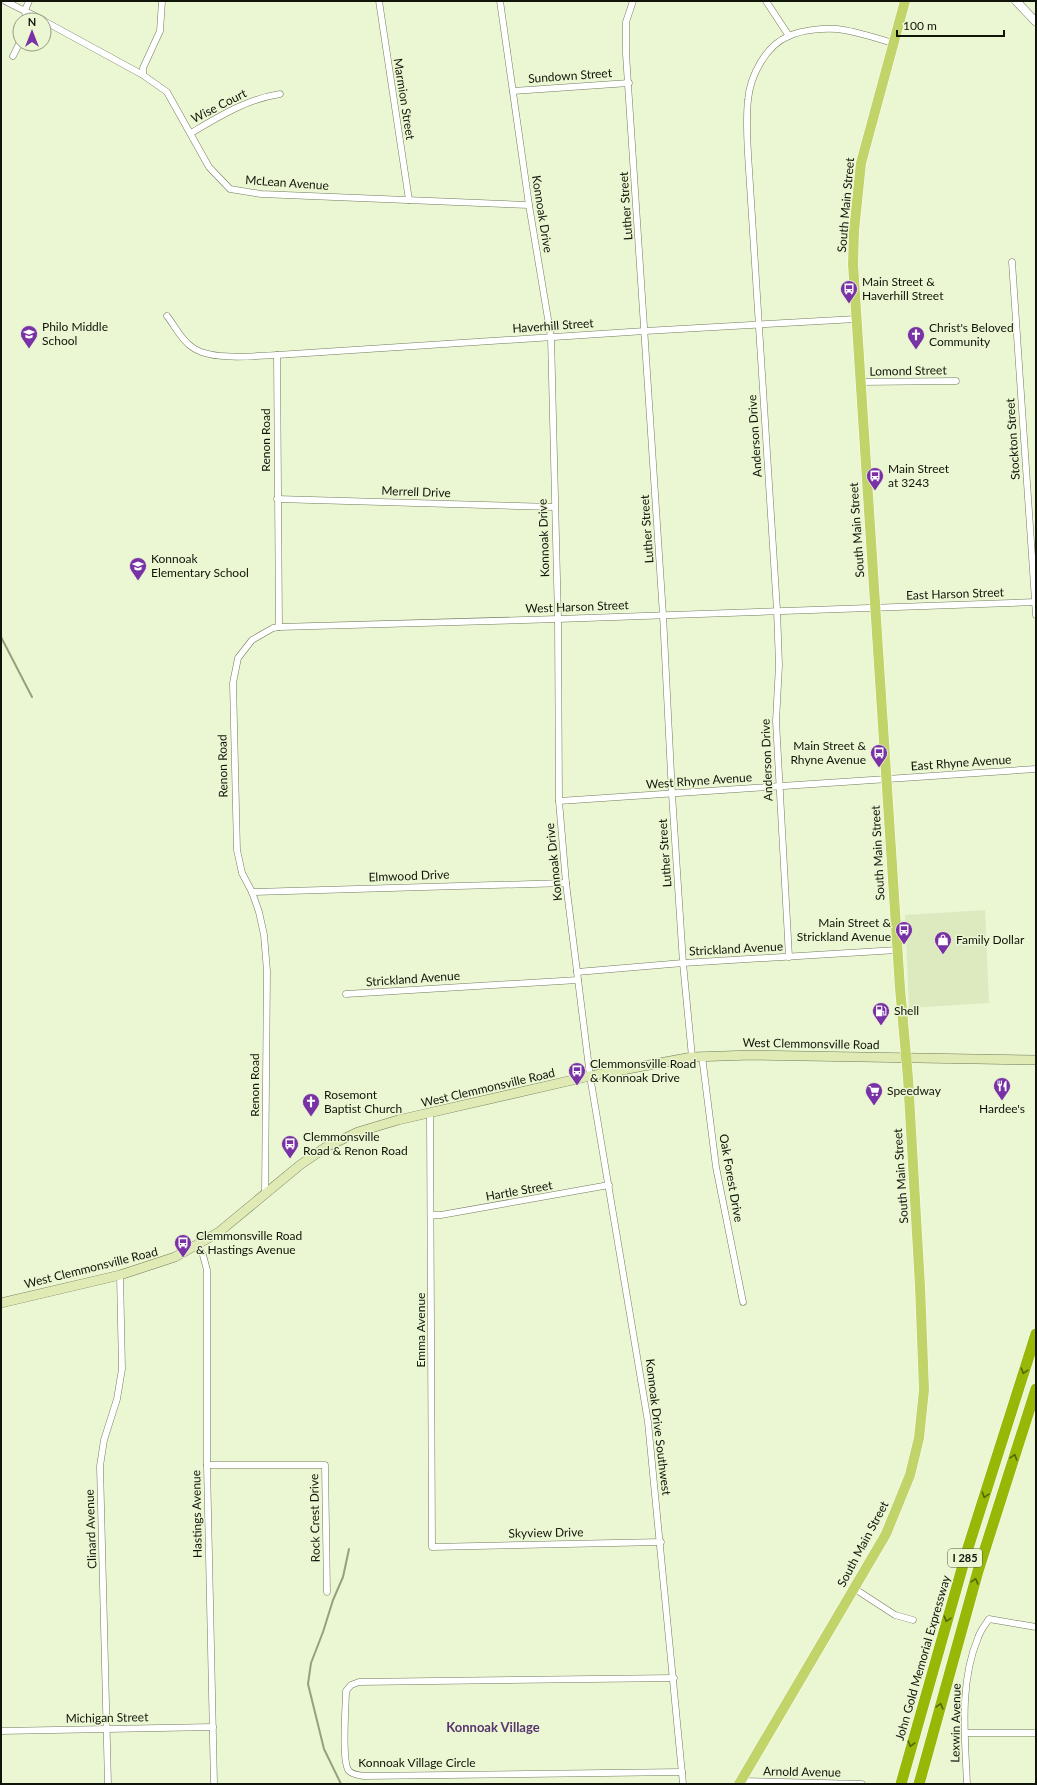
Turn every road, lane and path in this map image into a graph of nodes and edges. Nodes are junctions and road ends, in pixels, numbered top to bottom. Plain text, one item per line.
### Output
1 (5, 1) edge
2 (29, 1) edge
3 (162, 1) edge
4 (379, 1) edge
5 (500, 1) edge
6 (633, 1) edge
7 (766, 1) edge
8 (905, 1) edge
9 (1016, 1) edge
10 (25, 10) junction
11 (29, 12) edge
12 (1036, 22) edge
13 (52, 25) edge
14 (789, 36) junction
15 (893, 43) junction
16 (15, 52) edge
17 (13, 56) dead end
18 (143, 75) junction
19 (629, 83) junction
20 (513, 91) junction
21 (280, 94) dead end
22 (191, 133) junction
23 (408, 200) junction
24 (528, 205) junction
25 (1012, 262) dead end
26 (167, 316) dead end
27 (856, 319) junction
28 (759, 324) junction
29 (645, 331) junction
30 (551, 338) junction
31 (277, 355) junction
32 (956, 381) dead end
33 (860, 382) junction
34 (277, 499) junction
35 (554, 507) junction
36 (1036, 602) edge
37 (876, 609) junction
38 (777, 610) junction
39 (663, 615) junction
40 (1036, 615) edge
41 (558, 619) junction
42 (279, 627) junction
43 (1036, 769) edge
44 (887, 779) junction
45 (779, 786) junction
46 (672, 794) junction
47 (559, 801) junction
48 (566, 883) junction
49 (252, 892) junction
50 (897, 950) junction
51 (789, 957) junction
52 (683, 963) junction
53 (577, 972) junction
54 (578, 980) junction
55 (346, 994) dead end
56 (702, 1056) junction
57 (692, 1057) junction
58 (906, 1058) junction
59 (1036, 1060) edge
60 (590, 1076) junction
61 (430, 1114) junction
62 (609, 1185) junction
63 (265, 1194) junction
64 (432, 1215) junction
65 (197, 1245) junction
66 (120, 1275) junction
67 (743, 1302) dead end
68 (1, 1303) edge
69 (1036, 1334) edge
70 (1036, 1389) edge
71 (207, 1465) junction
72 (660, 1542) junction
73 (432, 1547) joint
74 (855, 1589) junction
75 (327, 1592) dead end
76 (914, 1620) dead end
77 (1036, 1628) edge
78 (674, 1678) junction
79 (213, 1727) junction
80 (107, 1729) junction
81 (1, 1731) edge
82 (965, 1733) junction
83 (1036, 1733) edge
84 (682, 1772) junction
85 (740, 1783) edge
86 (108, 1784) edge
87 (214, 1784) edge
88 (683, 1784) edge
89 (862, 1784) edge
90 (901, 1784) edge
91 (919, 1784) edge
92 (967, 1784) edge

1 - 10 street, McLean Avenue
2 - 10 street
3 - 18 street
4 - 23 street, Marmion Street
5 - 20 street, Konnoak Drive
6 - 19 street, Luther Street
7 - 14 street
8 - 15 main road, South Main Street
9 - 12 street
10 - 11 street, McLean Avenue
13 - 18 street, McLean Avenue
14 - 15 street, Anderson Drive
14 - 28 street, Anderson Drive
15 - 27 main road, South Main Street
16 - 17 street
18 - 22 street, McLean Avenue
19 - 20 street, Sundown Street
19 - 29 street, Luther Street
20 - 24 street, Konnoak Drive
21 - 22 street, Wise Court
22 - 23 street, McLean Avenue
23 - 24 street, McLean Avenue
24 - 30 street, Konnoak Drive
25 - 36 street, Stockton Street
26 - 31 street, Haverhill Street
27 - 28 street, Haverhill Street
27 - 33 main road, South Main Street
28 - 29 street, Haverhill Street
28 - 38 street, Anderson Drive
29 - 30 street, Haverhill Street
29 - 39 street, Luther Street
30 - 31 street, Haverhill Street
30 - 35 street, Konnoak Drive
31 - 34 street, Renon Road
32 - 33 street, Lomond Street
33 - 37 main road, South Main Street
34 - 35 street, Merrell Drive
34 - 42 street, Renon Road
35 - 41 street, Konnoak Drive
36 - 37 street, East Harson Street
36 - 40 street, Stockton Street
37 - 38 street, West Harson Street
37 - 44 main road, South Main Street
38 - 39 street, West Harson Street
38 - 45 street, Anderson Drive
39 - 41 street, West Harson Street
39 - 46 street, Luther Street
41 - 42 street, West Harson Street
41 - 47 street, Konnoak Drive
42 - 49 street, Renon Road
43 - 44 street, East Rhyne Avenue
44 - 45 street, West Rhyne Avenue
44 - 50 main road, South Main Street
45 - 46 street, West Rhyne Avenue
45 - 51 street, Anderson Drive
46 - 47 street, West Rhyne Avenue
46 - 52 street, Luther Street
47 - 48 street, Konnoak Drive
48 - 49 street, Elmwood Drive
48 - 53 street, Konnoak Drive
49 - 63 street, Renon Road
50 - 51 street, Strickland Avenue
50 - 58 main road, South Main Street
51 - 52 street, Strickland Avenue
52 - 53 street, Strickland Avenue
52 - 57 street, Luther Street
53 - 54 street, Konnoak Drive
54 - 55 street, Strickland Avenue
54 - 60 street, Konnoak Drive
56 - 57 main road, West Clemmonsville Road
56 - 58 main road, West Clemmonsville Road
56 - 67 street, Oak Forest Drive
57 - 60 main road, West Clemmonsville Road
58 - 59 main road, West Clemmonsville Road
58 - 74 main road, South Main Street
60 - 61 main road, West Clemmonsville Road
60 - 62 street, Konnoak Drive Southwest
61 - 63 main road, West Clemmonsville Road
61 - 64 street, Emma Avenue
62 - 64 street, Hartle Street
62 - 72 street, Konnoak Drive Southwest
63 - 65 main road, West Clemmonsville Road
64 - 73 street, Emma Avenue
65 - 66 main road, West Clemmonsville Road
65 - 71 street, Hastings Avenue
66 - 68 main road, West Clemmonsville Road
66 - 80 street, Clinard Avenue
69 -> 90 highway, John Gold Memorial Expressway / I 285
91 -> 70 highway, I 285
71 - 75 street, Rock Crest Drive
71 - 79 street, Hastings Avenue
72 - 73 street, Skyview Drive
72 - 78 street, Konnoak Drive Southwest
74 - 76 street
74 - 85 main road, South Main Street
77 - 82 street, Lexwin Avenue
78 - 84 street, Konnoak Drive Southwest
78 - 84 street, Konnoak Village Circle
79 - 80 street, Michigan Street
79 - 87 street, Hastings Avenue
80 - 81 street, Michigan Street
80 - 86 street, Clinard Avenue
82 - 83 street
82 - 92 street, Lexwin Avenue
84 - 88 street, Konnoak Drive Southwest
85 - 89 street, Arnold Avenue

